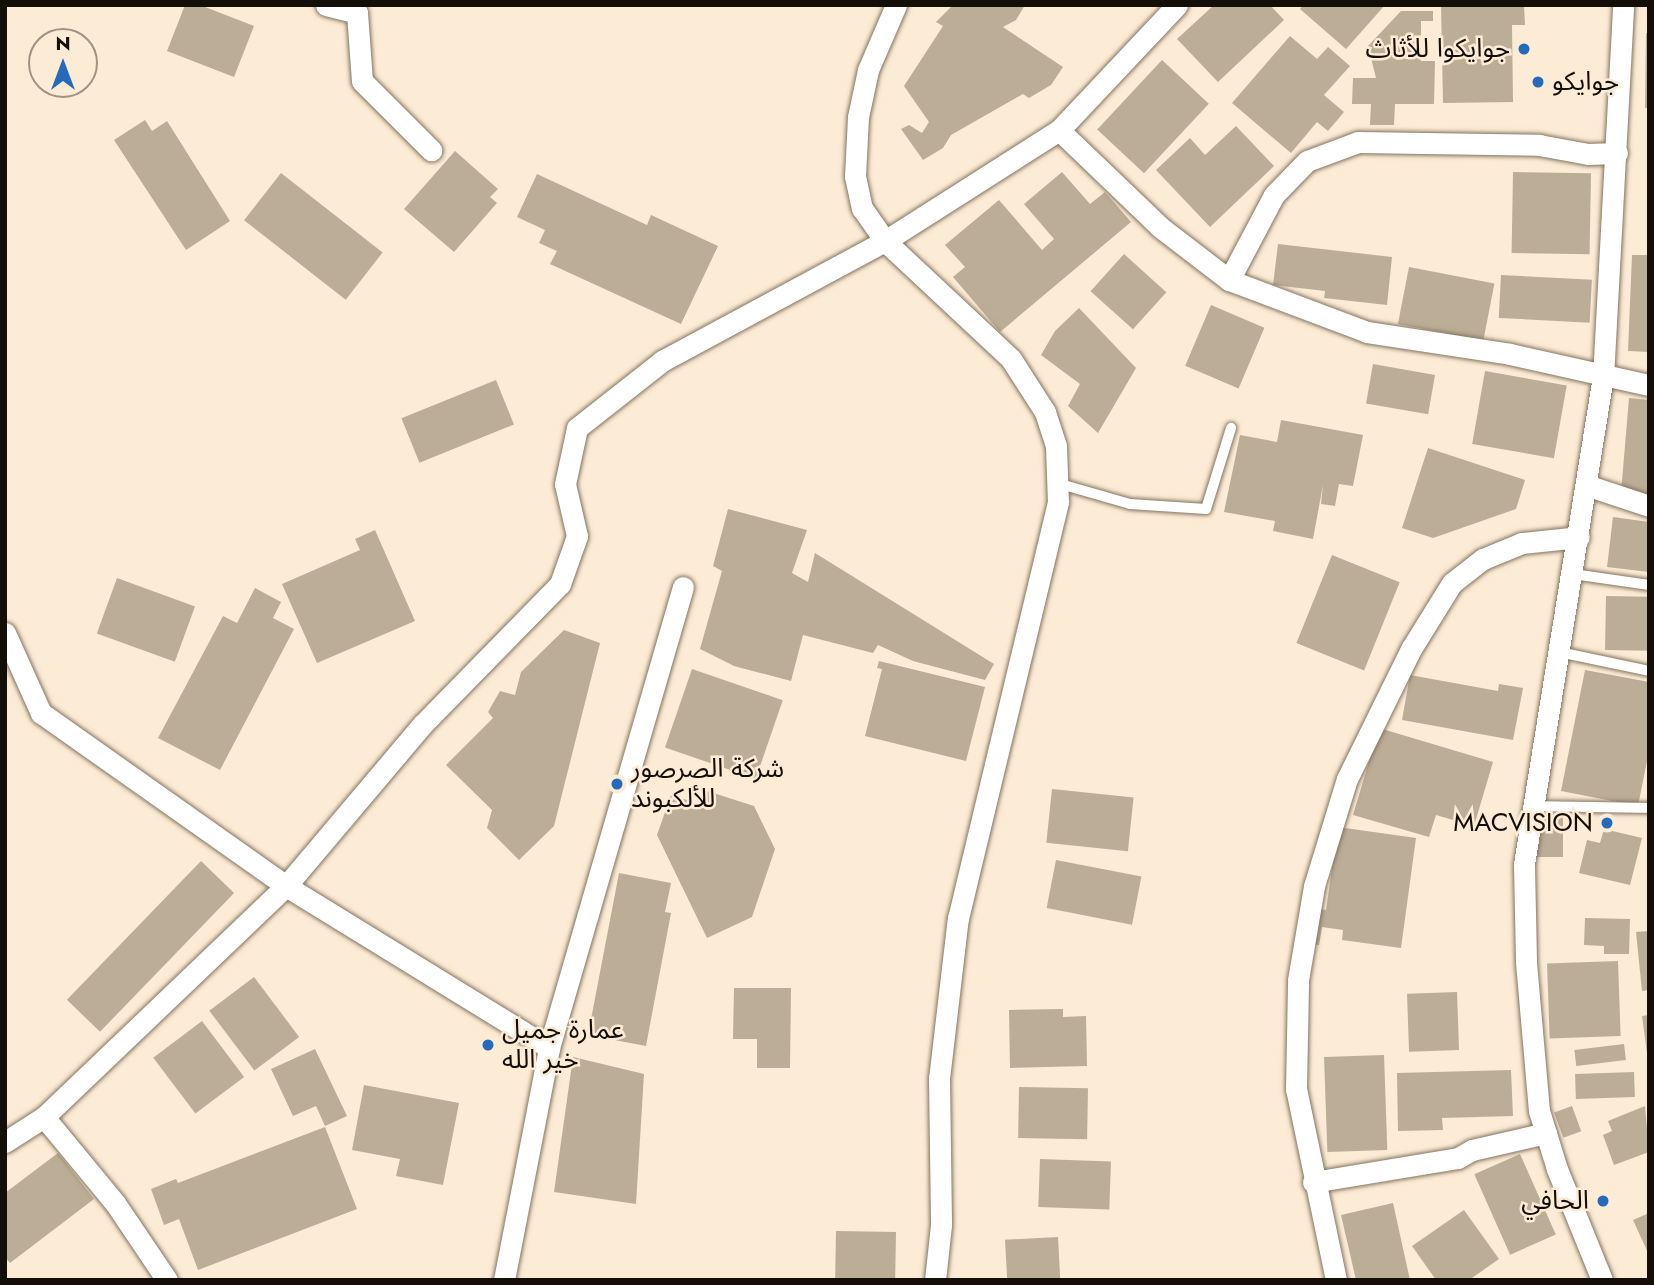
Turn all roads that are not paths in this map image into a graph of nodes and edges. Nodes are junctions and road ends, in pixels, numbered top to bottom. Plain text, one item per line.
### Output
1 (326, 5) edge
2 (896, 5) edge
3 (1177, 5) edge
4 (1623, 5) edge
5 (1059, 130) junction
6 (431, 150) dead end
7 (1617, 153) junction
8 (885, 241) junction
9 (1229, 280) junction
10 (1603, 378) junction
11 (1649, 385) edge
12 (1231, 428) dead end
13 (1057, 483) junction
14 (1587, 485) junction
15 (1649, 506) edge
16 (1579, 537) junction
17 (1573, 575) junction
18 (1649, 585) edge
19 (683, 587) dead end
20 (5, 633) edge
21 (1559, 652) junction
22 (1649, 671) edge
23 (1533, 806) junction
24 (1649, 808) edge
25 (286, 886) junction
26 (549, 1048) junction
27 (44, 1117) junction
28 (1546, 1133) junction
29 (5, 1142) edge
30 (1313, 1182) junction
31 (167, 1280) edge
32 (504, 1280) edge
33 (935, 1280) edge
34 (1336, 1280) edge
35 (1602, 1280) edge

1 - 6 street
2 - 8 street
3 - 5 street
4 - 7 street
5 - 8 street
5 - 9 street
7 - 9 street
7 - 10 street
8 - 13 street
8 - 25 street
9 - 10 street
10 - 11 street
10 - 14 street
12 - 13 lane
13 - 33 street
14 - 15 street
14 - 16 street
16 - 17 street
16 - 30 street
17 - 18 lane
17 - 21 street
19 - 26 street
20 - 25 street
21 - 22 lane
21 - 23 street
23 - 24 lane
23 - 28 street
25 - 26 street
25 - 27 street
26 - 32 street
27 - 29 street
27 - 31 street
28 - 30 street
28 - 35 street
30 - 34 street

